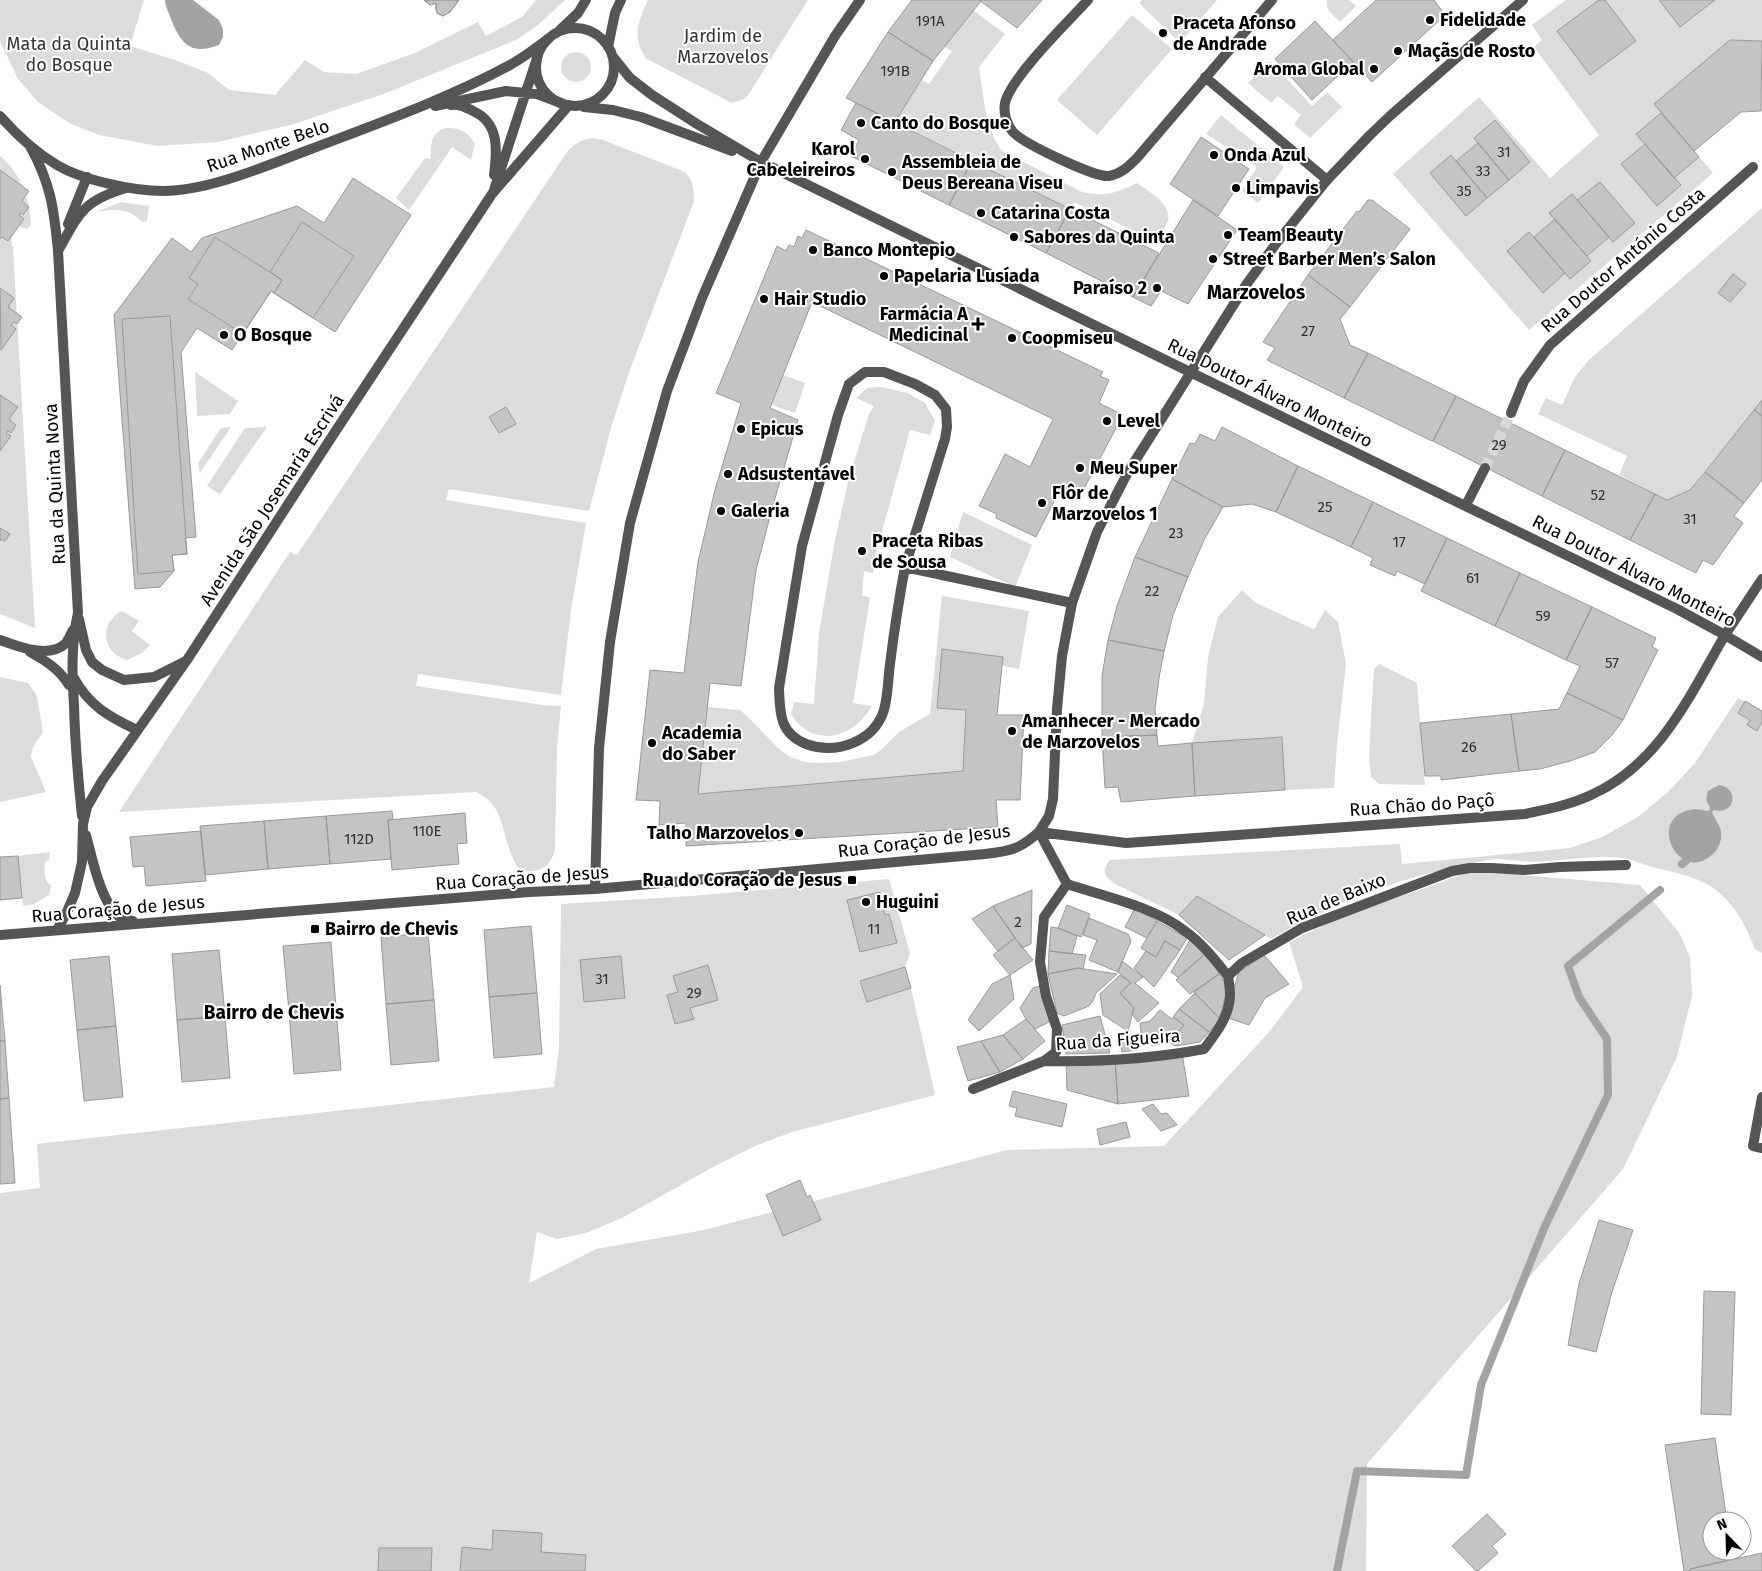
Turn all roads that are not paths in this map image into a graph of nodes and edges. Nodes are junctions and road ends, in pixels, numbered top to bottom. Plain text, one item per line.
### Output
1 (586, 0) edge
2 (621, 0) edge
3 (860, 0) edge
4 (1088, 0) edge
5 (1272, 0) edge
6 (1519, 1) edge
7 (557, 33) junction
8 (548, 40) junction
9 (608, 47) junction
10 (538, 58) junction
11 (613, 58) junction
12 (1206, 77) junction
13 (526, 92) junction
14 (436, 105) junction
15 (569, 105) junction
16 (414, 110) junction
17 (0, 116) edge
18 (30, 146) junction
19 (761, 162) junction
20 (1753, 167) dead end
21 (87, 177) junction
22 (1328, 180) junction
23 (126, 188) junction
24 (492, 194) junction
25 (58, 251) junction
26 (1190, 372) junction
27 (1511, 412) tunnel mouth
28 (1485, 468) tunnel mouth
29 (1466, 505) junction
30 (905, 567) junction
31 (1762, 579) edge
32 (1072, 603) junction
33 (78, 613) junction
34 (75, 626) junction
35 (1725, 635) junction
36 (0, 640) edge
37 (25, 649) junction
38 (1762, 657) edge
39 (187, 660) junction
40 (72, 675) junction
41 (137, 730) junction
42 (83, 824) junction
43 (1040, 832) junction
44 (1626, 865) dead end
45 (1067, 884) junction
46 (595, 890) junction
47 (142, 923) junction
48 (57, 930) junction
49 (0, 935) edge
50 (1228, 976) junction
51 (1044, 1062) junction
52 (973, 1089) dead end
53 (1762, 1097) edge
54 (1762, 1148) edge

1 - 7 street
2 - 9 street
3 - 19 street
4 - 12 street
5 - 12 street
6 - 22 street
7 - 8 street
7 - 9 street
8 - 10 street
8 - 16 street, Rua Monte Belo
9 - 11 street
10 - 13 street, Avenida São Josemaria Escrivá
10 - 15 street
11 - 15 street
11 - 19 street, Rua Doutor Álvaro Monteiro
12 - 22 street
13 - 14 street, Rua Monte Belo
13 - 15 street, Rua Monte Belo
13 - 24 street, Avenida São Josemaria Escrivá
14 - 16 street, Rua Monte Belo
14 - 24 street, Rua Monte Belo
15 - 19 street, Rua Doutor Álvaro Monteiro
15 - 24 street, Avenida São Josemaria Escrivá
16 - 23 street, Rua Monte Belo
17 - 18 street, Rua Monte Belo
18 - 21 street, Rua Monte Belo
18 - 25 street, Rua da Quinta Nova
19 - 26 street, Rua Doutor Álvaro Monteiro
19 - 46 street
20 - 27 street, Rua Doutor António Costa
21 - 23 street, Rua Monte Belo
21 - 25 street
22 - 26 street
23 - 25 street
24 - 39 street, Avenida São Josemaria Escrivá
25 - 33 street, Rua da Quinta Nova
26 - 29 street, Rua Doutor Álvaro Monteiro
26 - 32 street
28 - 29 street
29 - 35 street, Rua Doutor Álvaro Monteiro
30 - 30 street
30 - 32 street
31 - 35 street, Rua Chão do Paçô
32 - 43 street
33 - 34 street, Rua da Quinta Nova
33 - 39 street
34 - 37 street
34 - 40 street, Rua da Quinta Nova
35 - 38 street, Rua Doutor Álvaro Monteiro
35 - 43 street, Rua Chão do Paçô
36 - 37 street
37 - 40 street
39 - 41 street, Avenida São Josemaria Escrivá
40 - 41 street
40 - 42 street, Rua da Quinta Nova
41 - 42 street, Avenida São Josemaria Escrivá
42 - 47 street
42 - 48 street, Avenida São Josemaria Escrivá
43 - 45 street
43 - 46 street, Rua Coração de Jesus
44 - 50 street, Rua de Baixo
45 - 50 street
45 - 51 street
46 - 47 street, Rua Coração de Jesus
47 - 48 street, Rua Coração de Jesus
48 - 49 street, Rua Coração de Jesus
50 - 51 street, Rua da Figueira
51 - 52 street
53 - 54 street

